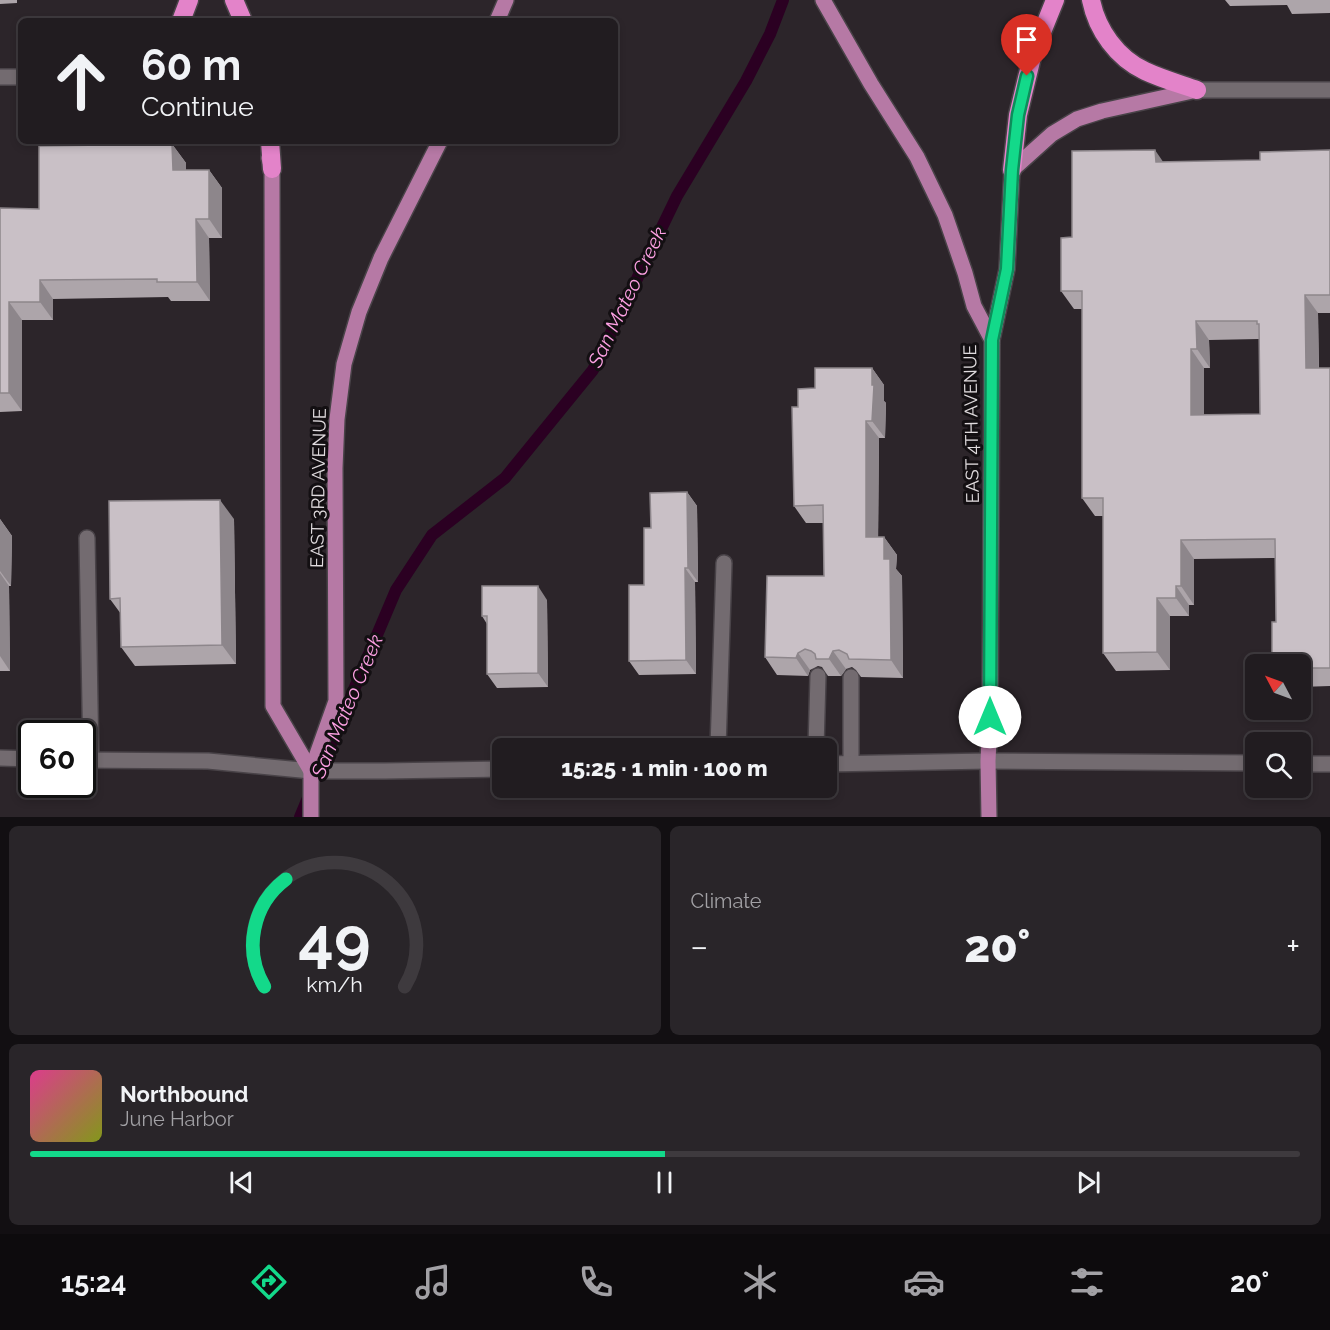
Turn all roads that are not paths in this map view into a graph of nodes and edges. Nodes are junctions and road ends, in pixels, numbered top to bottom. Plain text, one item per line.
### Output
1 (189, 0) edge
2 (234, 0) edge
3 (506, 0) edge
4 (823, 0) edge
5 (1055, 0) edge
6 (1091, 0) edge
7 (182, 18) edge
8 (242, 18) edge
9 (498, 18) edge
10 (0, 77) edge
11 (18, 77) edge
12 (1197, 90) junction
13 (1330, 90) edge
14 (265, 144) edge
15 (270, 144) edge
16 (438, 144) edge
17 (272, 169) junction
18 (1012, 170) junction
19 (992, 340) junction
20 (87, 538) dead end
21 (724, 563) dead end
22 (818, 676) edge
23 (851, 677) edge
24 (87, 720) edge
25 (718, 738) edge
26 (816, 738) edge
27 (0, 758) edge
28 (18, 759) edge
29 (96, 760) edge
30 (988, 761) junction
31 (851, 763) junction
32 (837, 764) edge
33 (1245, 764) edge
34 (1311, 764) edge
35 (1330, 764) edge
36 (492, 769) edge
37 (311, 771) junction
38 (311, 817) edge
39 (990, 817) edge

1 - 7 highway
2 - 8 highway
3 - 9 main road
4 - 19 main road, EAST 4TH AVENUE
5 - 18 highway
6 - 12 highway
10 - 11 street
12 - 13 street
12 - 18 main road
14 - 17 main road
15 - 17 highway
16 - 37 main road, EAST 3RD AVENUE
17 - 37 main road
18 - 19 main road
19 - 30 main road, EAST 4TH AVENUE
20 - 24 street
21 - 25 street
22 - 26 street
23 - 31 street
27 - 28 street
29 - 37 street
30 - 31 street
30 - 33 street
30 - 39 main road, EAST 4TH AVENUE
31 - 32 street
34 - 35 street
36 - 37 street
37 - 38 main road, EAST 3RD AVENUE

